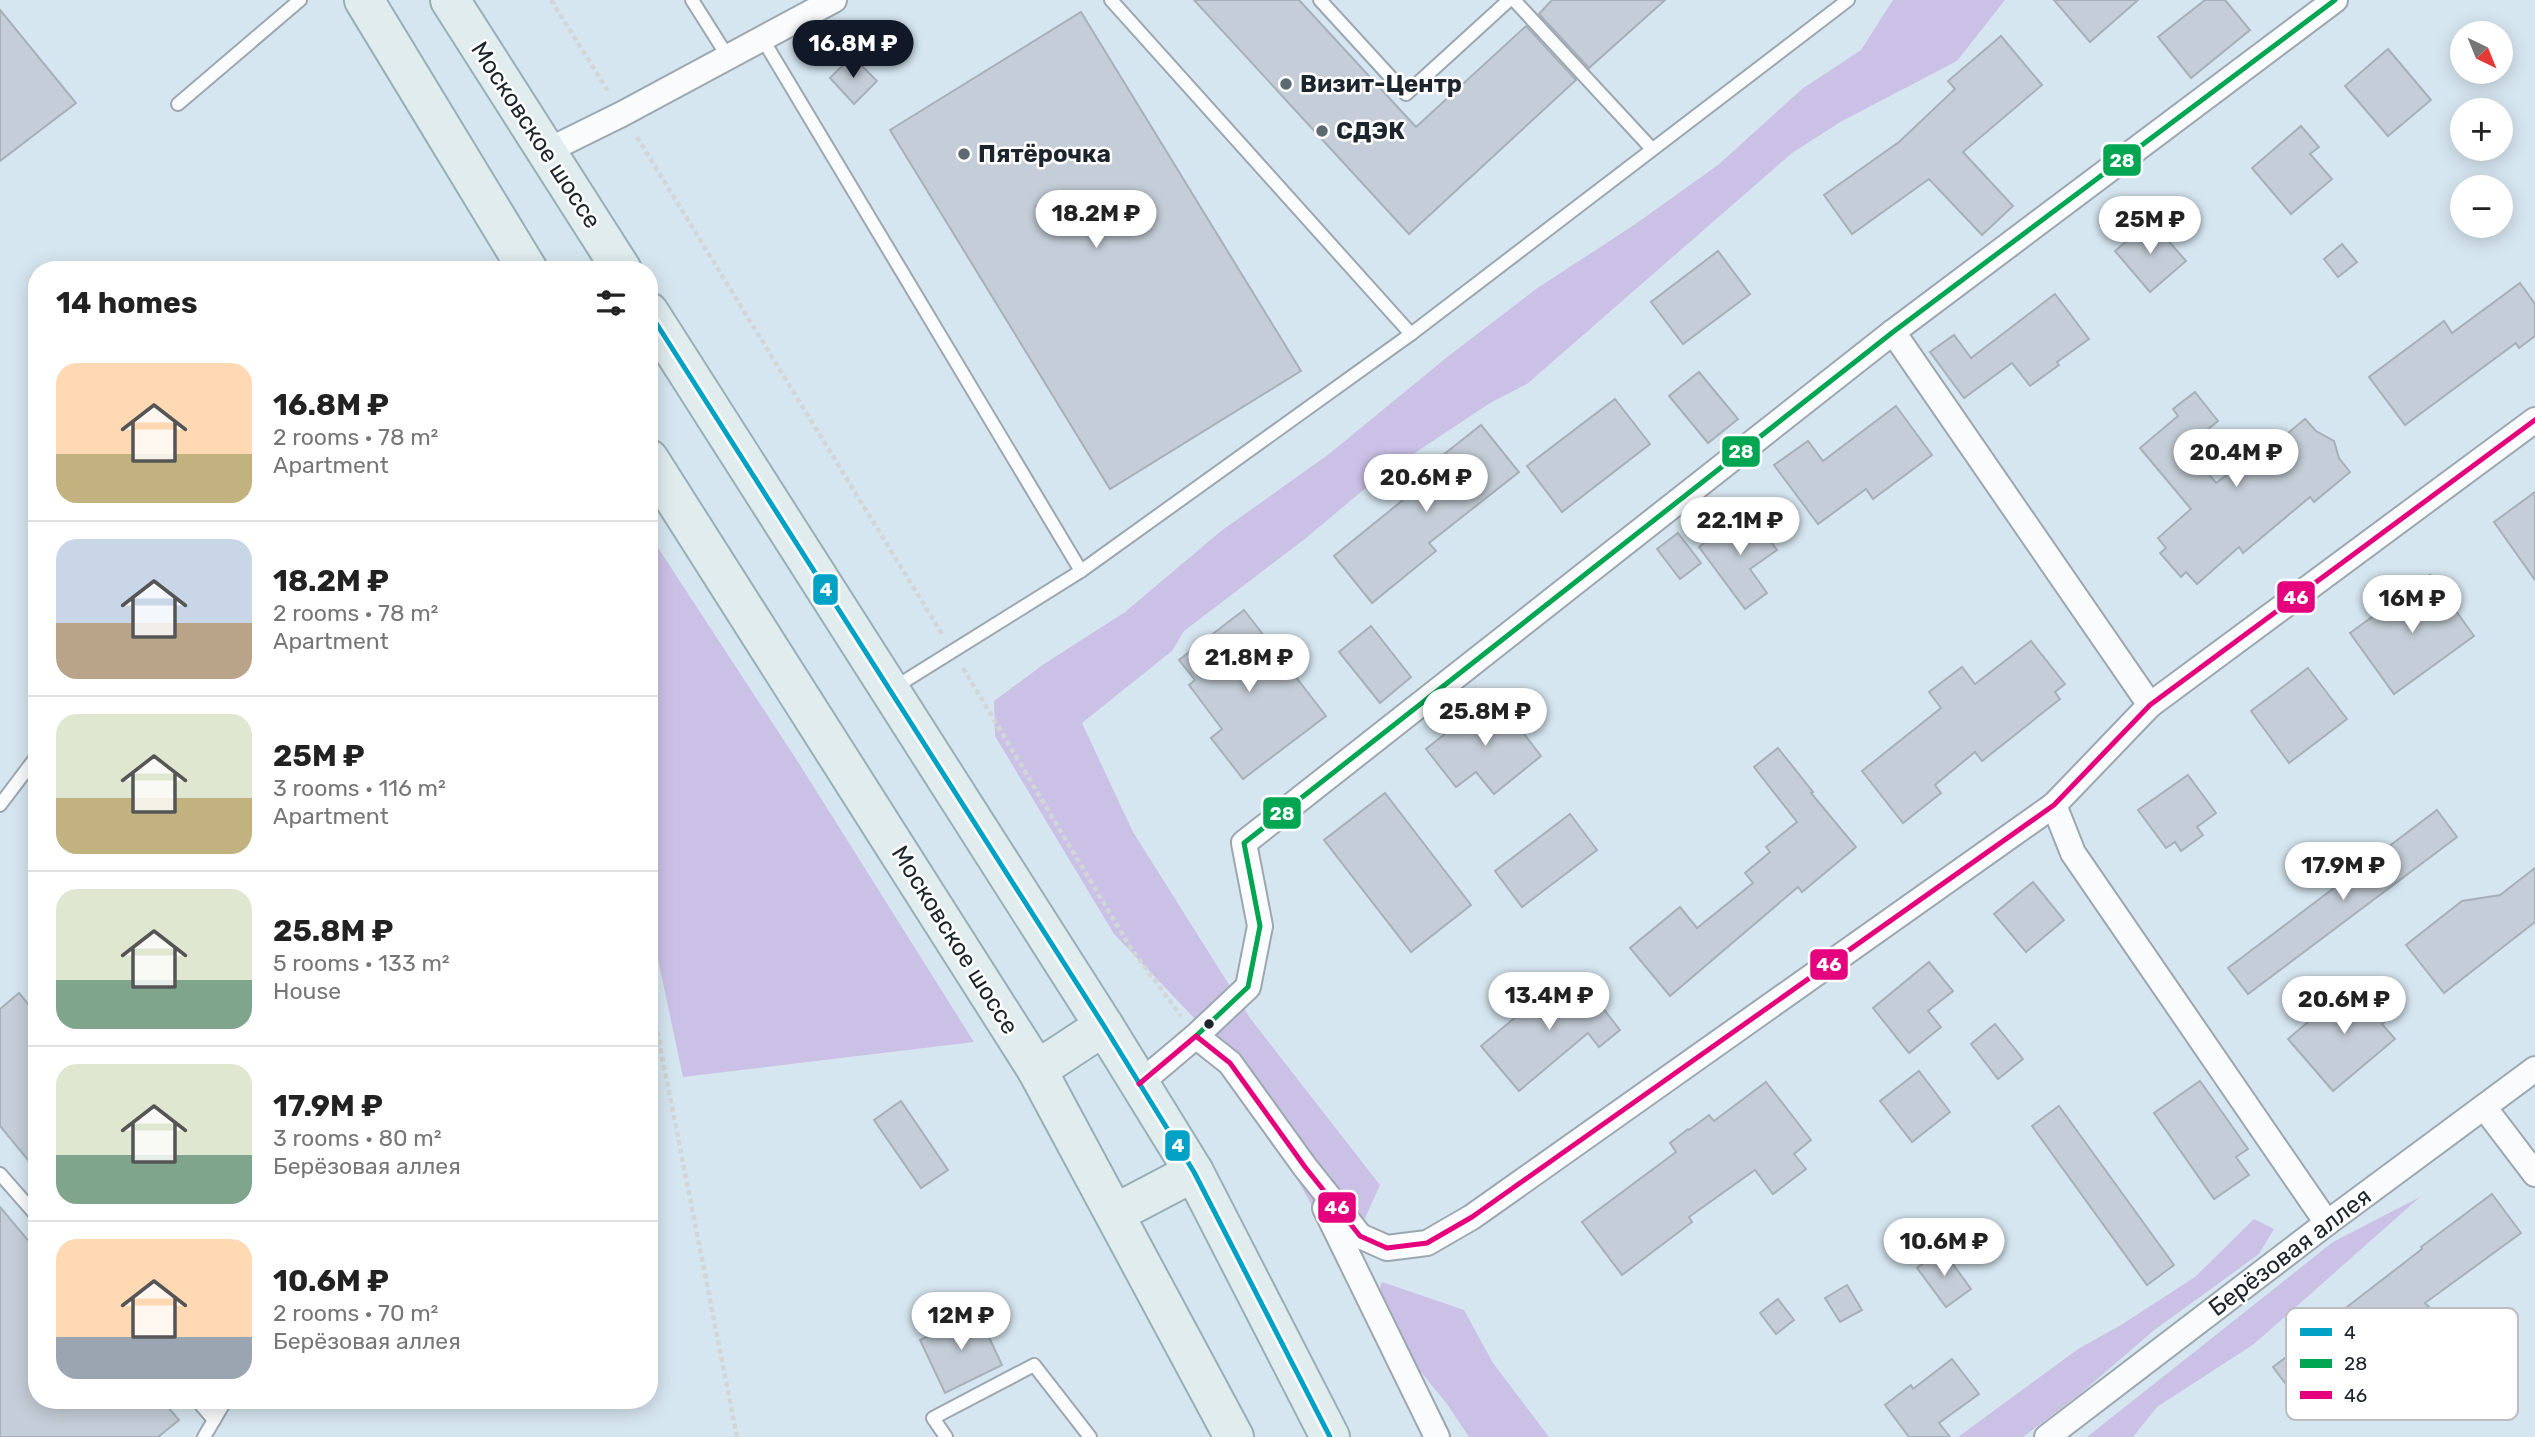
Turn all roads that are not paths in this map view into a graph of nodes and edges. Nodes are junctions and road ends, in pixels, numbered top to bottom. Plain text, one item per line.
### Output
1 (300, 0) edge
2 (364, 0) edge
3 (450, 0) edge
4 (692, 0) edge
5 (834, 0) edge
6 (1111, 0) edge
7 (1320, 0) edge
8 (1512, 0) edge
9 (1848, 0) edge
10 (2335, 0) edge
11 (762, 38) junction
12 (728, 57) junction
13 (178, 104) dead end
14 (1652, 149) junction
15 (547, 151) junction
16 (523, 261) edge
17 (616, 261) edge
18 (658, 326) edge
19 (1893, 332) junction
20 (1411, 334) junction
21 (2535, 420) edge
22 (658, 473) edge
23 (1081, 571) junction
24 (890, 691) junction
25 (2150, 705) junction
26 (28, 768) edge
27 (0, 805) edge
28 (2054, 805) junction
29 (1104, 1026) junction
30 (1196, 1036) junction
31 (2535, 1069) edge
32 (1037, 1070) junction
33 (1139, 1084) junction
34 (2484, 1107) junction
35 (1305, 1167) junction
36 (1194, 1172) junction
37 (0, 1174) edge
38 (2535, 1174) edge
39 (28, 1206) edge
40 (1116, 1213) junction
41 (2328, 1223) junction
42 (205, 1409) edge
43 (220, 1409) edge
44 (214, 1420) junction
45 (204, 1437) edge
46 (946, 1437) edge
47 (1090, 1437) edge
48 (1234, 1437) edge
49 (1330, 1437) edge
50 (1437, 1437) edge
51 (2047, 1437) edge

1 - 13 lane
2 - 16 main road
3 - 15 main road, Московское шоссе
4 - 12 lane
5 - 11 street
6 - 20 lane
7 - 8 lane
8 - 14 lane
9 - 14 lane
10 - 19 street
11 - 12 street
11 - 23 lane
12 - 15 street
14 - 20 lane
15 - 17 main road, Московское шоссе
18 - 24 main road
19 - 25 street
19 - 30 street
20 - 23 lane
21 - 25 street
22 - 32 main road, Московское шоссе
23 - 24 lane
24 - 29 main road
25 - 28 street
26 - 27 lane
28 - 35 street
28 - 41 street
29 - 32 main road
29 - 33 main road
30 - 33 street
30 - 35 street
31 - 34 street, Берёзовая аллея
32 - 40 main road, Московское шоссе
33 - 36 main road
34 - 38 street
34 - 41 street, Берёзовая аллея
35 - 50 street
36 - 40 main road
36 - 49 main road
37 - 39 lane
40 - 48 main road, Московское шоссе
41 - 51 street, Берёзовая аллея
42 - 44 lane
43 - 44 lane
44 - 45 lane
46 - 47 lane

